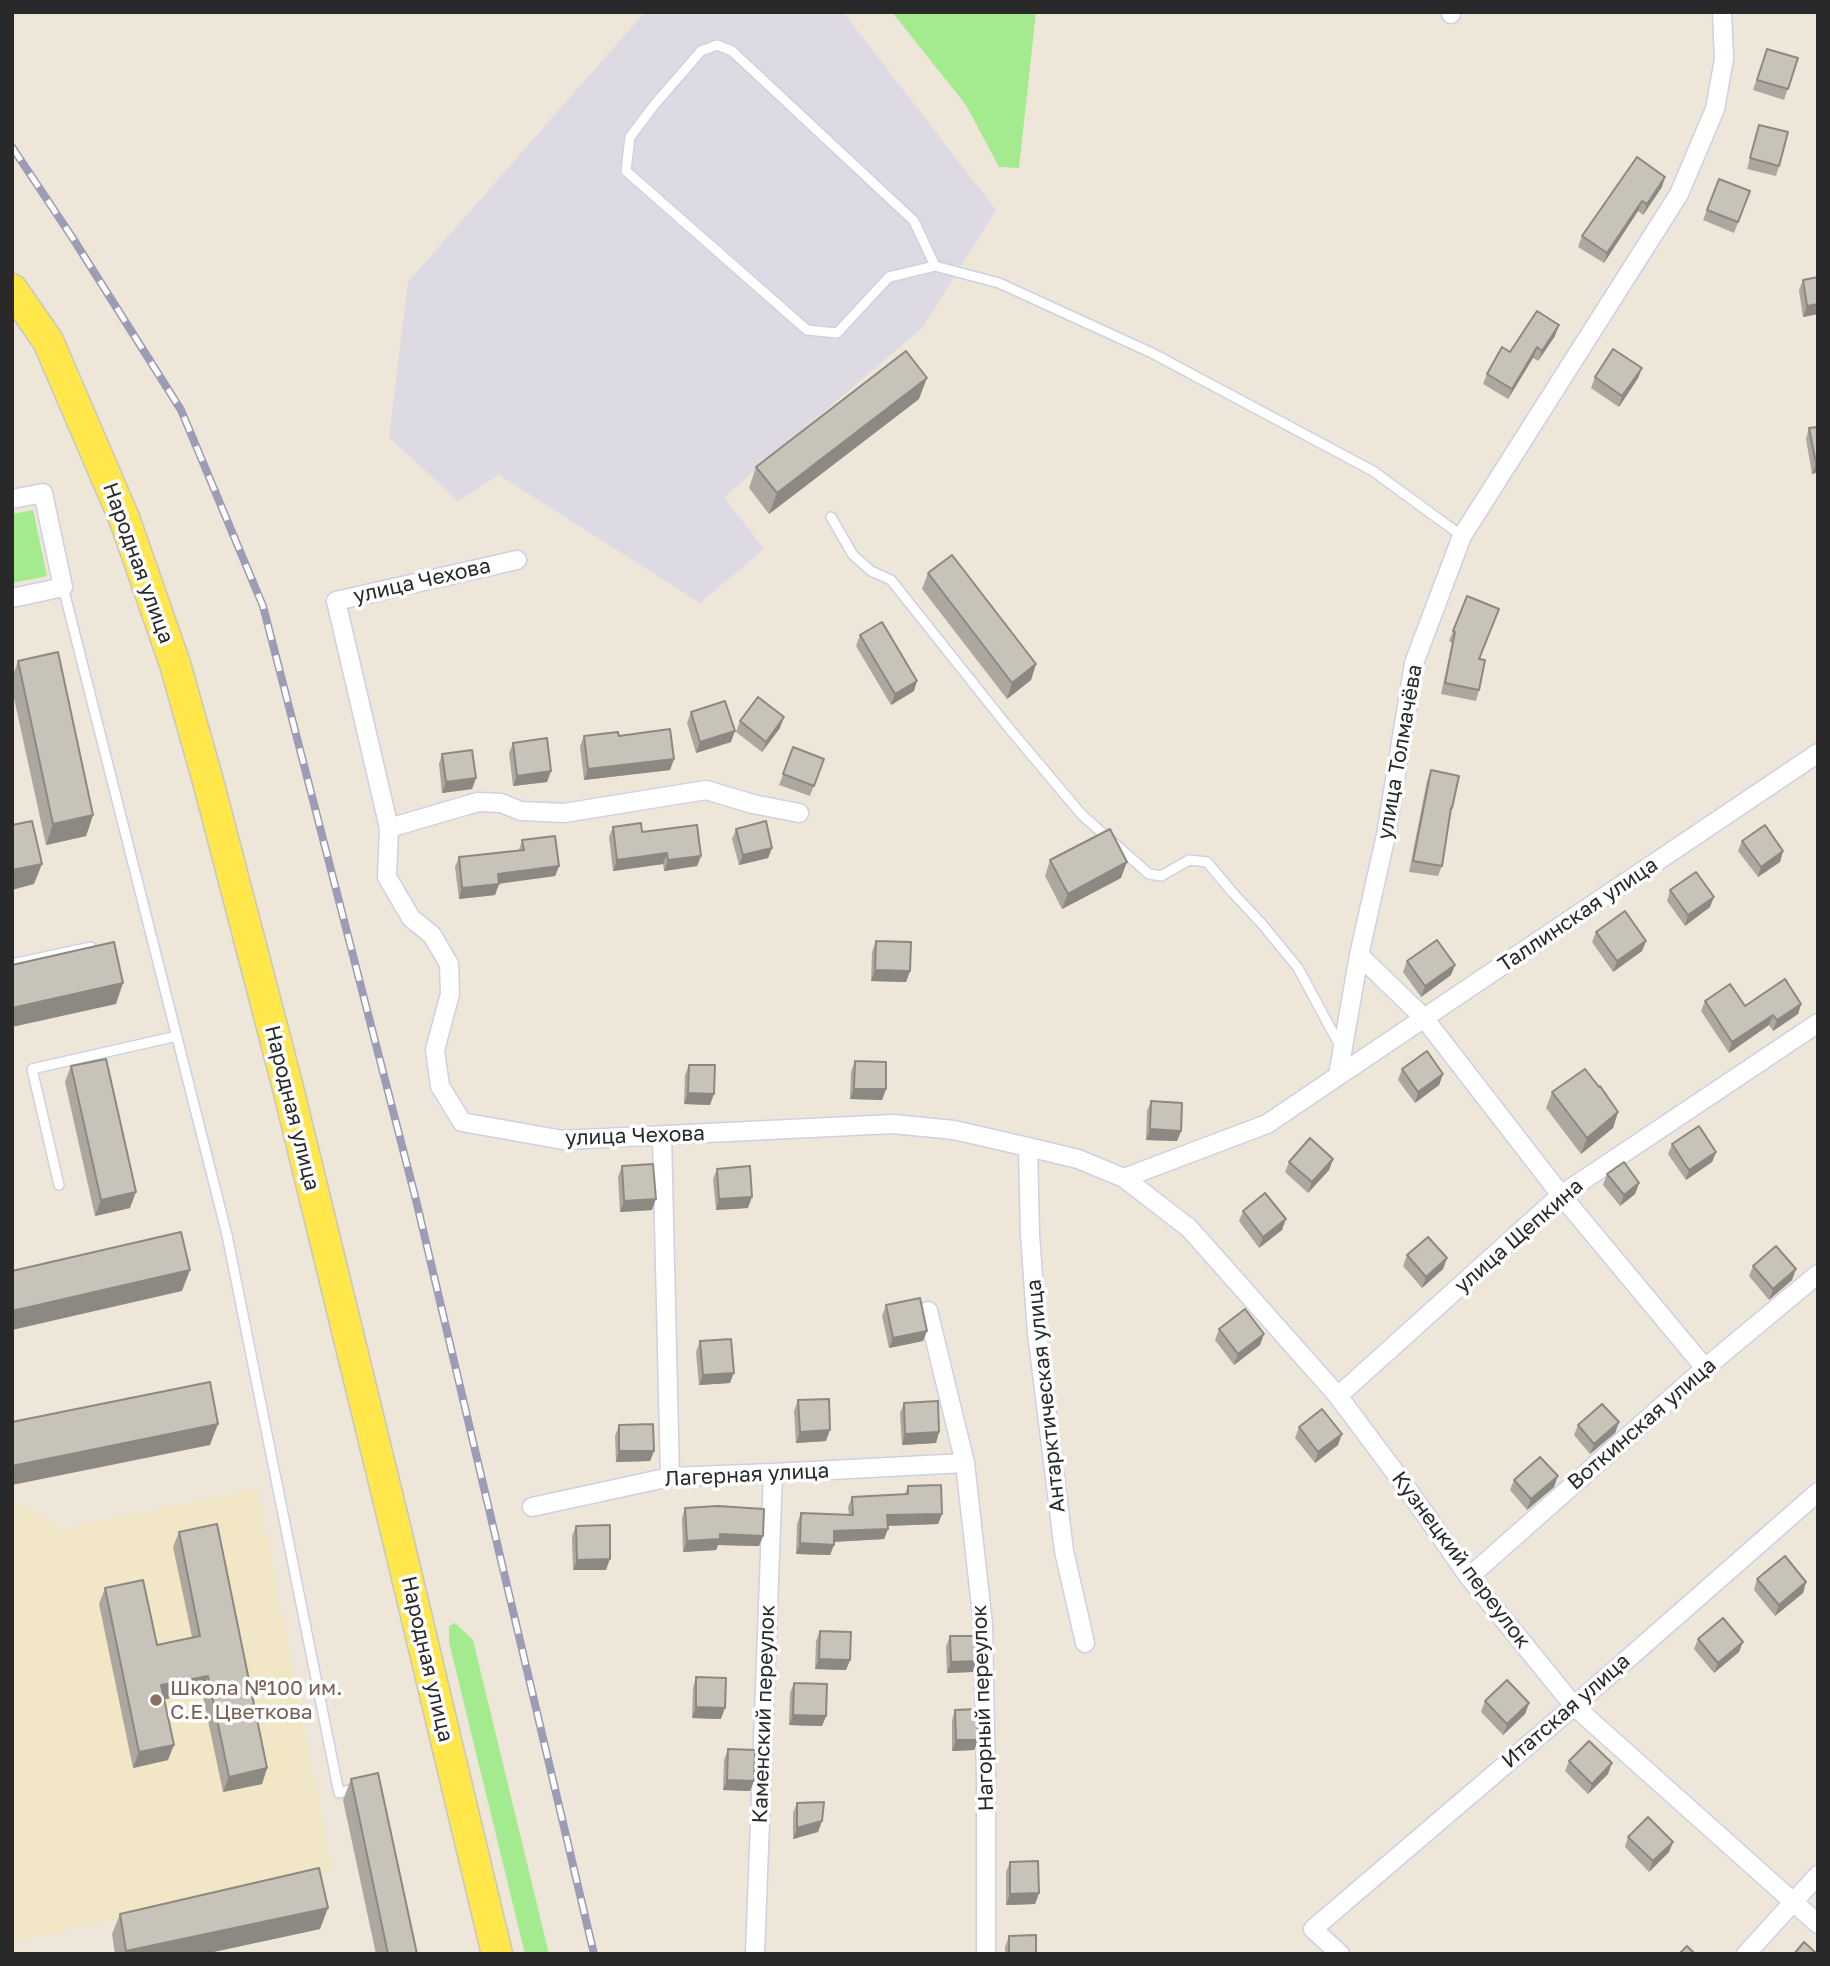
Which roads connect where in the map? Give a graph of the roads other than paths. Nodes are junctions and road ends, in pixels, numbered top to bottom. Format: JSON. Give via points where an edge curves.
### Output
{"nodes":[{"id":1,"x":1723,"y":12,"type":"edge"},
{"id":2,"x":935,"y":266,"type":"junction"},
{"id":3,"x":12,"y":289,"type":"edge"},
{"id":4,"x":12,"y":499,"type":"edge"},
{"id":5,"x":831,"y":517,"type":"dead end"},
{"id":6,"x":1462,"y":536,"type":"junction"},
{"id":7,"x":517,"y":559,"type":"dead end"},
{"id":8,"x":63,"y":587,"type":"junction"},
{"id":9,"x":12,"y":598,"type":"edge"},
{"id":10,"x":1818,"y":753,"type":"edge"},
{"id":11,"x":799,"y":813,"type":"dead end"},
{"id":12,"x":389,"y":828,"type":"junction"},
{"id":13,"x":91,"y":947,"type":"edge"},
{"id":14,"x":1359,"y":954,"type":"junction"},
{"id":15,"x":12,"y":964,"type":"edge"},
{"id":16,"x":1424,"y":1018,"type":"junction"},
{"id":17,"x":1818,"y":1023,"type":"edge"},
{"id":18,"x":177,"y":1036,"type":"junction"},
{"id":19,"x":1342,"y":1050,"type":"junction"},
{"id":20,"x":1338,"y":1076,"type":"junction"},
{"id":21,"x":662,"y":1136,"type":"junction"},
{"id":22,"x":1028,"y":1147,"type":"junction"},
{"id":23,"x":1124,"y":1178,"type":"junction"},
{"id":24,"x":59,"y":1185,"type":"dead end"},
{"id":25,"x":1561,"y":1195,"type":"junction"},
{"id":26,"x":1818,"y":1274,"type":"edge"},
{"id":27,"x":928,"y":1311,"type":"dead end"},
{"id":28,"x":1705,"y":1368,"type":"junction"},
{"id":29,"x":1338,"y":1396,"type":"junction"},
{"id":30,"x":965,"y":1463,"type":"junction"},
{"id":31,"x":773,"y":1473,"type":"junction"},
{"id":32,"x":670,"y":1476,"type":"junction"},
{"id":33,"x":1818,"y":1492,"type":"edge"},
{"id":34,"x":532,"y":1507,"type":"dead end"},
{"id":35,"x":1469,"y":1577,"type":"junction"},
{"id":36,"x":1085,"y":1643,"type":"dead end"},
{"id":37,"x":1574,"y":1706,"type":"junction"},
{"id":38,"x":364,"y":1785,"type":"edge"},
{"id":39,"x":1818,"y":1875,"type":"edge"},
{"id":40,"x":1793,"y":1902,"type":"junction"},
{"id":41,"x":1818,"y":1924,"type":"edge"},
{"id":42,"x":497,"y":1954,"type":"edge"},
{"id":43,"x":755,"y":1954,"type":"edge"},
{"id":44,"x":986,"y":1954,"type":"edge"},
{"id":45,"x":1340,"y":1954,"type":"edge"},
{"id":46,"x":1746,"y":1954,"type":"edge"}],
"edges":[{"from":1,"to":6,"type":"street","name":"улица Толмачёва","via":[[1724,59],[1715,109],[1679,194]]},
{"from":2,"to":2,"type":"lane","via":[[889,277],[837,333],[807,330],[626,171],[630,137],[701,51],[717,45],[732,51],[914,221]]},
{"from":2,"to":6,"type":"lane","via":[[999,284],[1152,353],[1373,471]]},
{"from":3,"to":42,"type":"main road","name":"Народная улица","via":[[48,341],[124,518],[176,664],[291,1102]]},
{"from":4,"to":8,"type":"street","via":[[43,493]]},
{"from":5,"to":19,"type":"lane","via":[[853,555],[891,580],[1082,815],[1149,874],[1161,876],[1189,860],[1207,862],[1298,968]]},
{"from":6,"to":14,"type":"street","name":"улица Толмачёва","via":[[1414,663],[1386,835]]},
{"from":7,"to":12,"type":"street","name":"улица Чехова","via":[[336,601]]},
{"from":8,"to":9,"type":"street"},
{"from":8,"to":18,"type":"lane"},
{"from":10,"to":16,"type":"street","name":"Таллинская улица"},
{"from":11,"to":12,"type":"street","via":[[706,790],[564,813],[478,802]]},
{"from":12,"to":21,"type":"street","name":"улица Чехова","via":[[387,877],[411,918],[432,935],[449,964],[450,994],[435,1050],[440,1086],[463,1122],[563,1140]]},
{"from":13,"to":15,"type":"lane"},
{"from":14,"to":16,"type":"street"},
{"from":14,"to":19,"type":"street","name":"улица Толмачёва"},
{"from":16,"to":20,"type":"street","name":"Таллинская улица"},
{"from":16,"to":25,"type":"street"},
{"from":17,"to":25,"type":"street","name":"улица Щепкина"},
{"from":18,"to":24,"type":"lane","via":[[33,1069]]},
{"from":18,"to":38,"type":"lane","via":[[227,1235],[339,1793]]},
{"from":19,"to":20,"type":"street","name":"улица Толмачёва"},
{"from":20,"to":23,"type":"street","via":[[1267,1124]]},
{"from":21,"to":22,"type":"street","name":"улица Чехова","via":[[893,1124],[954,1130]]},
{"from":21,"to":32,"type":"street"},
{"from":22,"to":23,"type":"street","name":"улица Чехова","via":[[1079,1159]]},
{"from":22,"to":36,"type":"street","name":"Антарктическая улица","via":[[1037,1333],[1064,1551]]},
{"from":23,"to":29,"type":"street","name":"Кузнецкий переулок","via":[[1189,1228]]},
{"from":25,"to":28,"type":"street"},
{"from":25,"to":29,"type":"street","name":"улица Щепкина"},
{"from":26,"to":28,"type":"street","name":"Воткинская улица"},
{"from":27,"to":30,"type":"street","name":"Нагорный переулок"},
{"from":28,"to":35,"type":"street","name":"Воткинская улица"},
{"from":29,"to":35,"type":"street","name":"Кузнецкий переулок"},
{"from":30,"to":31,"type":"street","name":"Лагерная улица"},
{"from":30,"to":44,"type":"street","name":"Нагорный переулок","via":[[983,1624]]},
{"from":31,"to":32,"type":"street","name":"Лагерная улица"},
{"from":31,"to":43,"type":"street","name":"Каменский переулок"},
{"from":32,"to":34,"type":"street","name":"Лагерная улица"},
{"from":33,"to":37,"type":"street","name":"Итатская улица"},
{"from":35,"to":37,"type":"street","name":"Кузнецкий переулок"},
{"from":37,"to":40,"type":"street","name":"Кузнецкий переулок"},
{"from":37,"to":45,"type":"street","name":"Итатская улица","via":[[1313,1929]]},
{"from":39,"to":40,"type":"street"},
{"from":40,"to":41,"type":"street","name":"Кузнецкий переулок"},
{"from":40,"to":46,"type":"street"}]}
